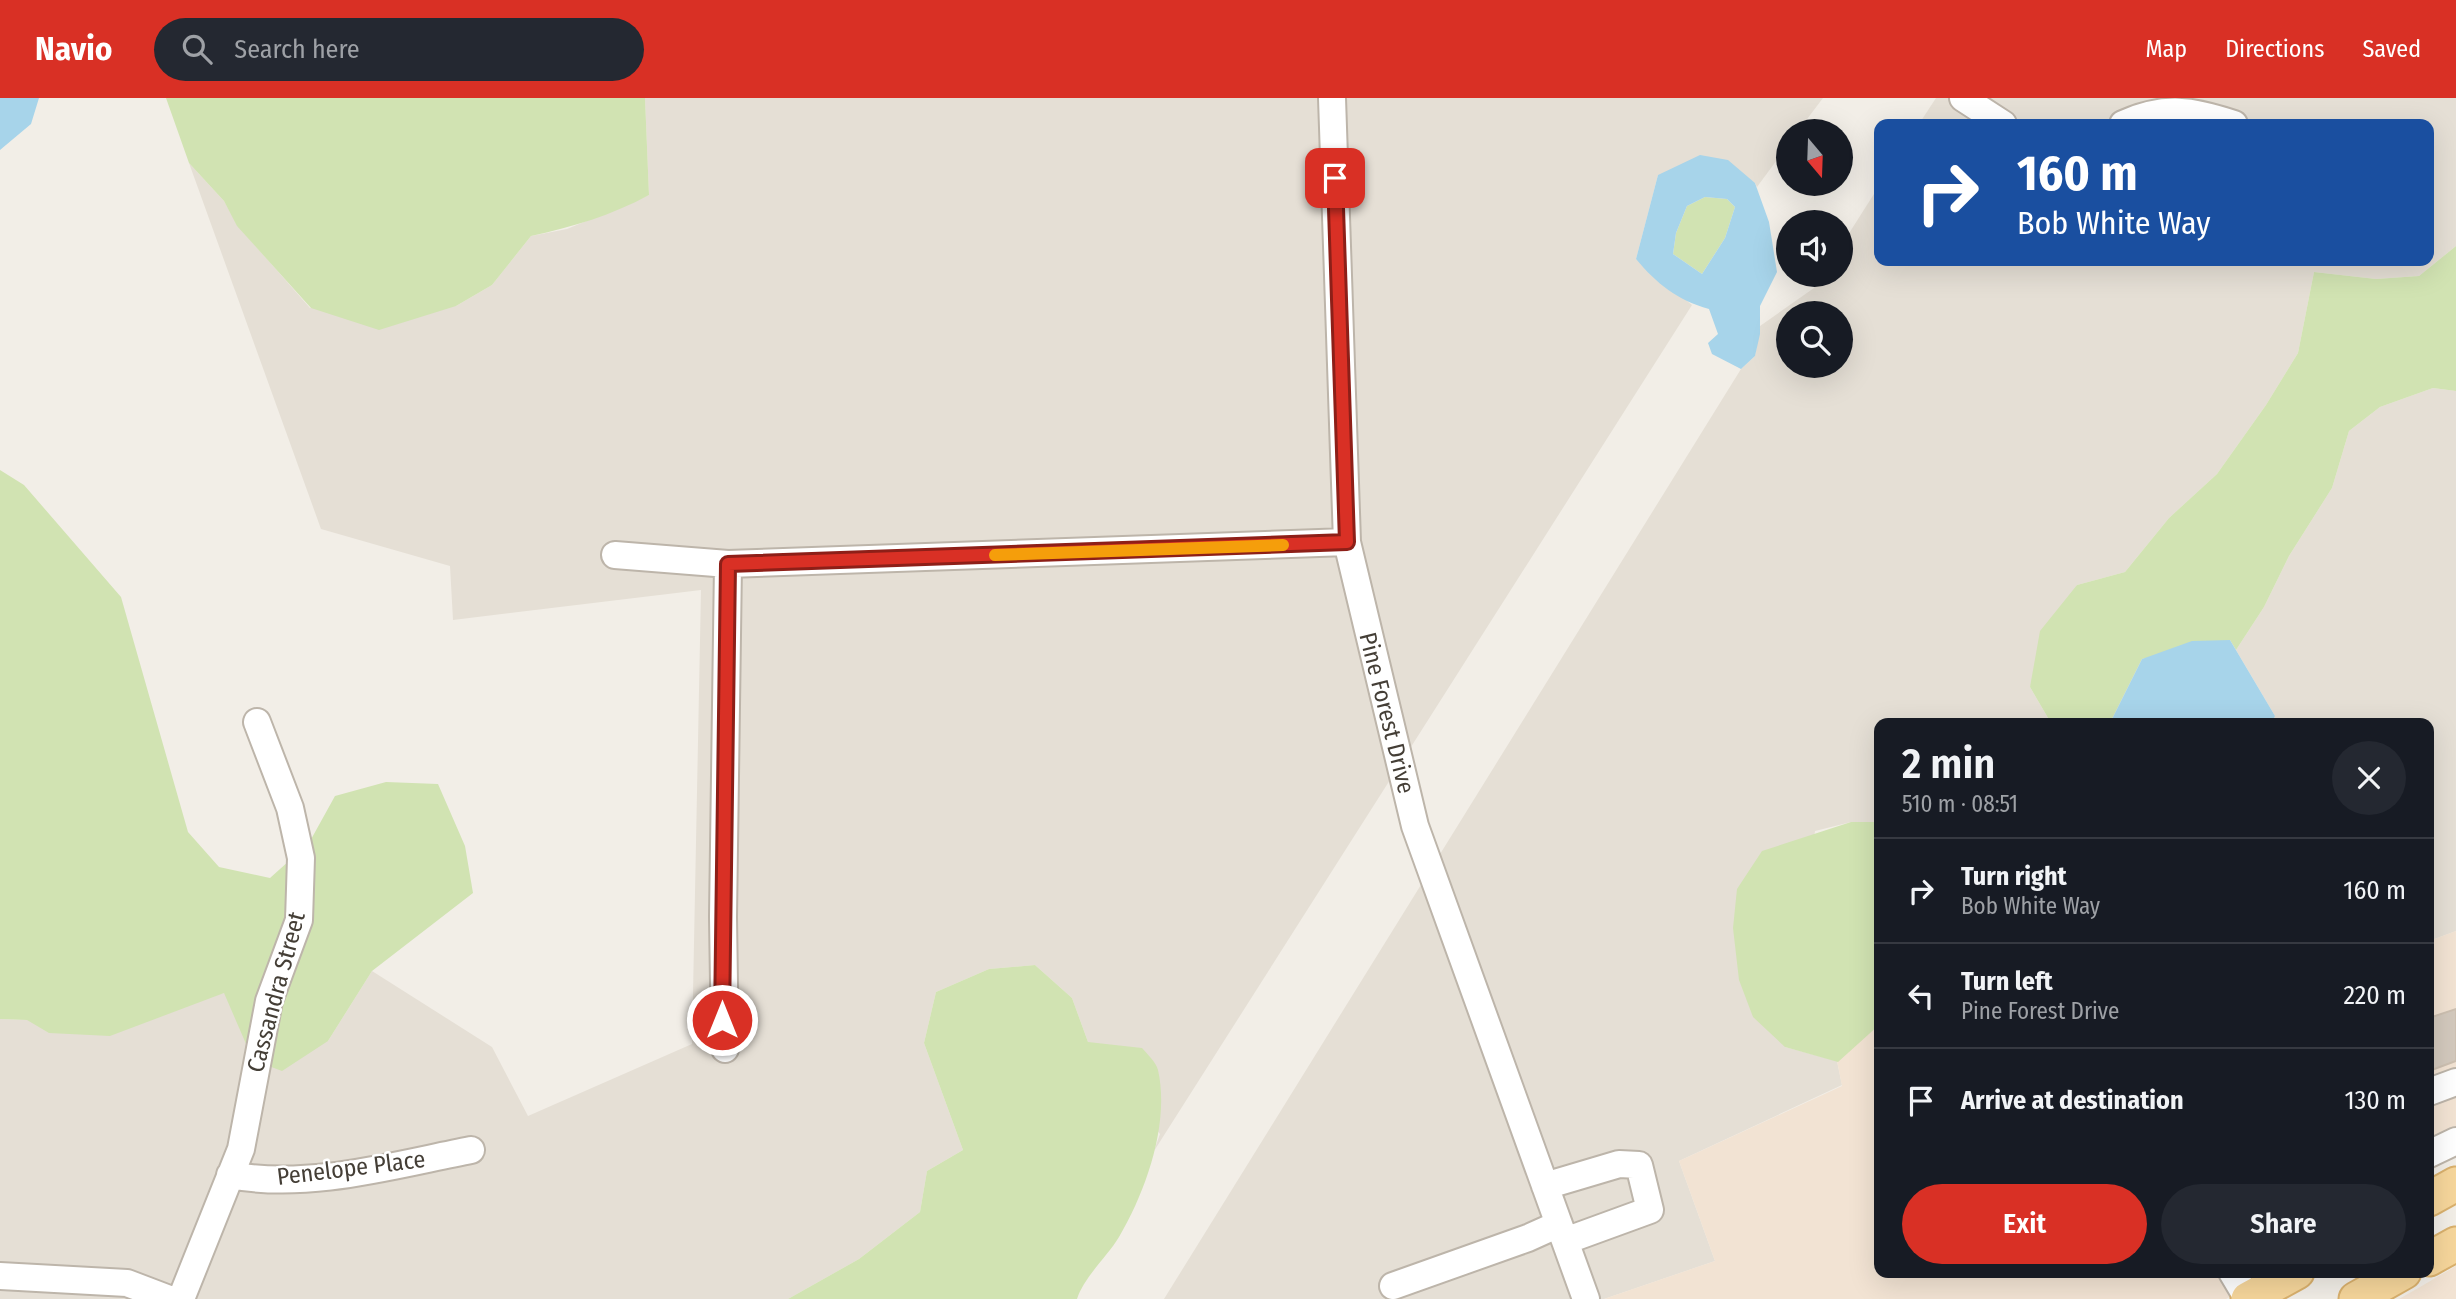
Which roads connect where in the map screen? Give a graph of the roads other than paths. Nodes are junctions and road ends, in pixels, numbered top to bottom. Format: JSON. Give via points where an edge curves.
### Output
{"nodes":[{"id":1,"x":1332,"y":98,"type":"edge"},
{"id":2,"x":1963,"y":98,"type":"edge"},
{"id":3,"x":1995,"y":119,"type":"edge"},
{"id":4,"x":2134,"y":119,"type":"edge"},
{"id":5,"x":2215,"y":119,"type":"edge"},
{"id":6,"x":1347,"y":542,"type":"junction"},
{"id":7,"x":615,"y":555,"type":"dead end"},
{"id":8,"x":728,"y":564,"type":"junction"},
{"id":9,"x":257,"y":722,"type":"dead end"},
{"id":10,"x":725,"y":1049,"type":"dead end"},
{"id":11,"x":2456,"y":1082,"type":"edge"},
{"id":12,"x":2434,"y":1090,"type":"edge"},
{"id":13,"x":2456,"y":1141,"type":"edge"},
{"id":14,"x":471,"y":1150,"type":"dead end"},
{"id":15,"x":2434,"y":1152,"type":"edge"},
{"id":16,"x":230,"y":1175,"type":"junction"},
{"id":17,"x":2456,"y":1184,"type":"edge"},
{"id":18,"x":1545,"y":1186,"type":"junction"},
{"id":19,"x":2434,"y":1196,"type":"edge"},
{"id":20,"x":1562,"y":1232,"type":"junction"},
{"id":21,"x":2456,"y":1244,"type":"edge"},
{"id":22,"x":2434,"y":1256,"type":"edge"},
{"id":23,"x":0,"y":1276,"type":"edge"},
{"id":24,"x":2236,"y":1278,"type":"edge"},
{"id":25,"x":2282,"y":1278,"type":"edge"},
{"id":26,"x":1393,"y":1286,"type":"dead end"},
{"id":27,"x":169,"y":1299,"type":"edge"},
{"id":28,"x":181,"y":1299,"type":"edge"},
{"id":29,"x":1586,"y":1299,"type":"edge"},
{"id":30,"x":2248,"y":1299,"type":"edge"}],
"edges":[{"from":1,"to":6,"type":"street","name":"Pine Forest Drive"},
{"from":2,"to":3,"type":"street"},
{"from":4,"to":5,"type":"street","via":[[2178,109]]},
{"from":6,"to":8,"type":"street"},
{"from":6,"to":18,"type":"street","name":"Pine Forest Drive","via":[[1415,826]]},
{"from":7,"to":8,"type":"street"},
{"from":8,"to":10,"type":"street"},
{"from":9,"to":16,"type":"street","name":"Cassandra Street","via":[[290,808],[300,858],[299,920],[269,1001],[241,1149]]},
{"from":11,"to":12,"type":"street"},
{"from":13,"to":15,"type":"street"},
{"from":14,"to":16,"type":"street","name":"Penelope Place","via":[[292,1180]]},
{"from":16,"to":28,"type":"street","name":"Cassandra Street"},
{"from":17,"to":19,"type":"main road"},
{"from":18,"to":20,"type":"street","name":"Pine Forest Drive"},
{"from":18,"to":20,"type":"street","via":[[1619,1164],[1639,1165],[1650,1210]]},
{"from":20,"to":26,"type":"street","via":[[1528,1238]]},
{"from":20,"to":29,"type":"street","name":"Pine Forest Drive"},
{"from":21,"to":22,"type":"main road"},
{"from":23,"to":27,"type":"street","via":[[127,1283]]},
{"from":24,"to":30,"type":"street"},
{"from":25,"to":30,"type":"main road"}]}
